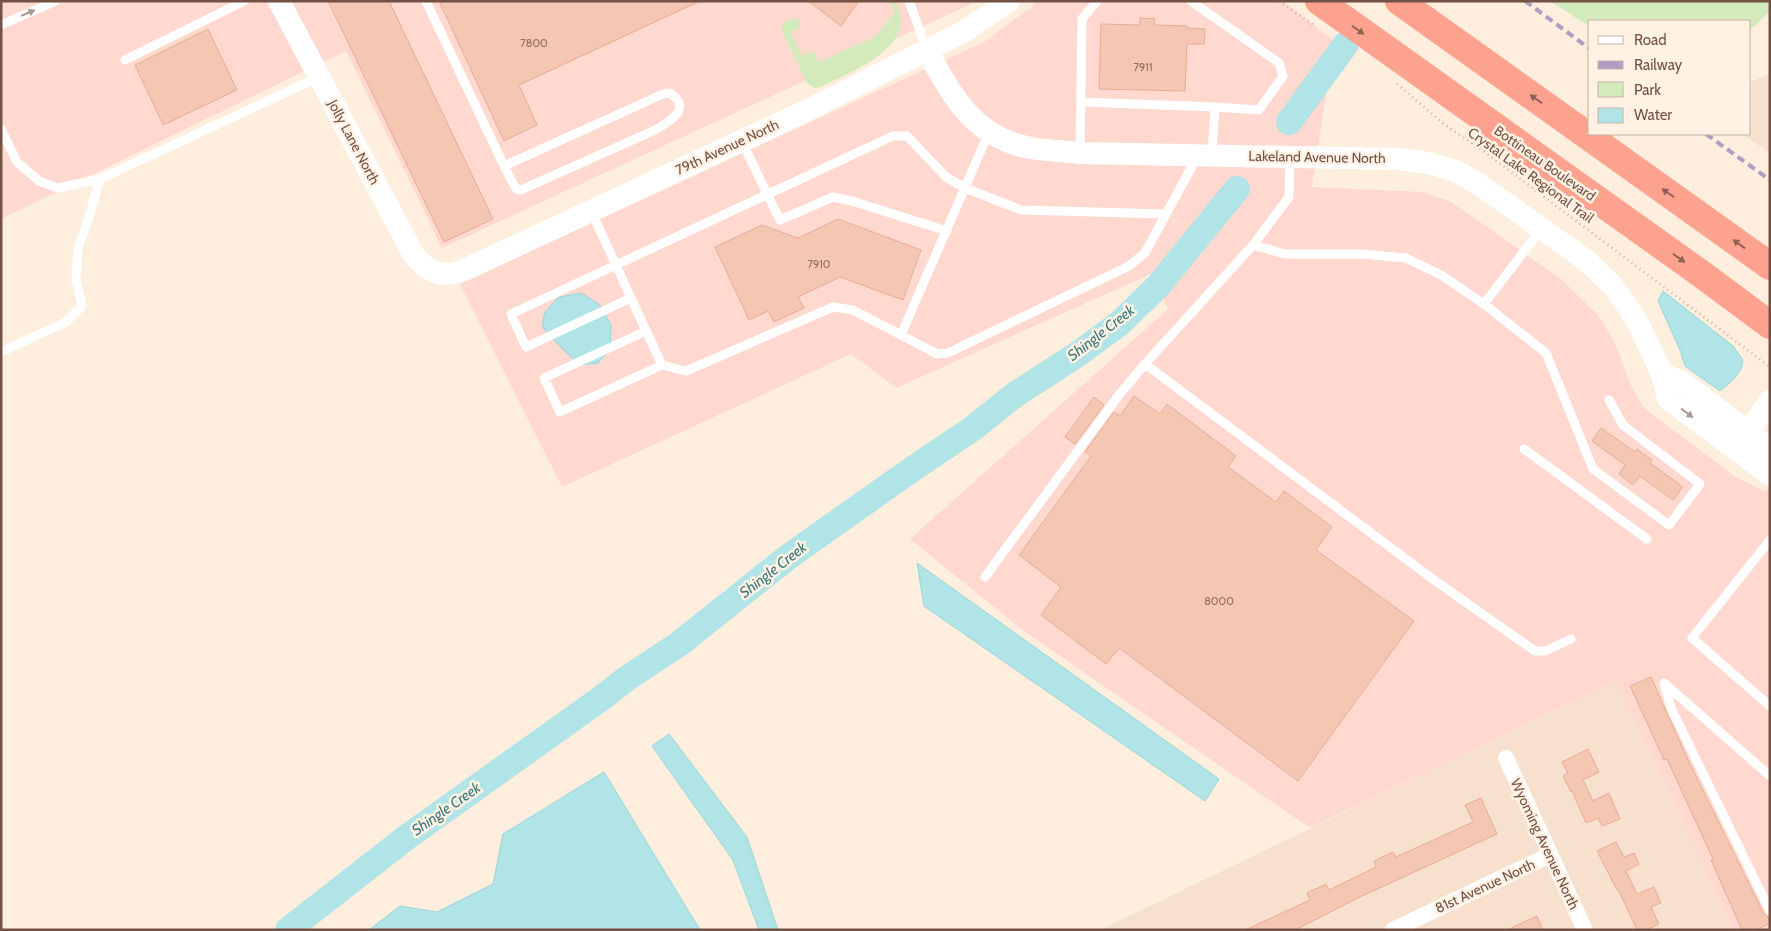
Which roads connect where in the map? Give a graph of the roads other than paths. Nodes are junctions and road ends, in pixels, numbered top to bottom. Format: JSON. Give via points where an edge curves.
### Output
{"nodes":[{"id":1,"x":56,"y":1,"type":"edge"},
{"id":2,"x":244,"y":1,"type":"edge"},
{"id":3,"x":279,"y":1,"type":"edge"},
{"id":4,"x":426,"y":1,"type":"edge"},
{"id":5,"x":909,"y":1,"type":"edge"},
{"id":6,"x":1009,"y":1,"type":"edge"},
{"id":7,"x":1097,"y":1,"type":"edge"},
{"id":8,"x":1191,"y":1,"type":"edge"},
{"id":9,"x":1319,"y":1,"type":"edge"},
{"id":10,"x":1399,"y":1,"type":"edge"},
{"id":11,"x":1,"y":25,"type":"edge"},
{"id":12,"x":927,"y":50,"type":"junction"},
{"id":13,"x":125,"y":60,"type":"dead end"},
{"id":14,"x":320,"y":77,"type":"junction"},
{"id":15,"x":1081,"y":102,"type":"junction"},
{"id":16,"x":1215,"y":107,"type":"junction"},
{"id":17,"x":990,"y":132,"type":"junction"},
{"id":18,"x":2,"y":135,"type":"edge"},
{"id":19,"x":741,"y":140,"type":"junction"},
{"id":20,"x":1080,"y":153,"type":"junction"},
{"id":21,"x":1205,"y":155,"type":"junction"},
{"id":22,"x":1290,"y":156,"type":"junction"},
{"id":23,"x":504,"y":166,"type":"junction"},
{"id":24,"x":100,"y":179,"type":"junction"},
{"id":25,"x":965,"y":188,"type":"junction"},
{"id":26,"x":767,"y":194,"type":"junction"},
{"id":27,"x":591,"y":211,"type":"junction"},
{"id":28,"x":1166,"y":214,"type":"junction"},
{"id":29,"x":1541,"y":229,"type":"junction"},
{"id":30,"x":947,"y":231,"type":"junction"},
{"id":31,"x":1253,"y":245,"type":"junction"},
{"id":32,"x":616,"y":265,"type":"junction"},
{"id":33,"x":1770,"y":266,"type":"edge"},
{"id":34,"x":437,"y":274,"type":"joint"},
{"id":35,"x":631,"y":298,"type":"junction"},
{"id":36,"x":1484,"y":304,"type":"junction"},
{"id":37,"x":1770,"y":325,"type":"edge"},
{"id":38,"x":646,"y":330,"type":"junction"},
{"id":39,"x":901,"y":335,"type":"junction"},
{"id":40,"x":1,"y":352,"type":"edge"},
{"id":41,"x":1145,"y":364,"type":"junction"},
{"id":42,"x":662,"y":365,"type":"junction"},
{"id":43,"x":1609,"y":400,"type":"dead end"},
{"id":44,"x":1770,"y":400,"type":"edge"},
{"id":45,"x":1741,"y":441,"type":"junction"},
{"id":46,"x":1524,"y":449,"type":"dead end"},
{"id":47,"x":1767,"y":460,"type":"edge"},
{"id":48,"x":1647,"y":539,"type":"dead end"},
{"id":49,"x":1770,"y":540,"type":"edge"},
{"id":50,"x":985,"y":578,"type":"dead end"},
{"id":51,"x":1572,"y":639,"type":"dead end"},
{"id":52,"x":1770,"y":706,"type":"edge"},
{"id":53,"x":1506,"y":758,"type":"dead end"},
{"id":54,"x":1770,"y":776,"type":"edge"},
{"id":55,"x":1550,"y":855,"type":"junction"},
{"id":56,"x":1770,"y":911,"type":"edge"},
{"id":57,"x":1393,"y":930,"type":"edge"},
{"id":58,"x":1585,"y":930,"type":"edge"}],
"edges":[{"from":11,"to":1,"type":"lane","one_way":true},
{"from":2,"to":13,"type":"lane"},
{"from":3,"to":14,"type":"street","name":"Jolly Lane North"},
{"from":4,"to":23,"type":"lane"},
{"from":5,"to":12,"type":"lane"},
{"from":6,"to":12,"type":"street","name":"79th Avenue North","via":[[965,31]]},
{"from":7,"to":15,"type":"lane","via":[[1082,19]]},
{"from":8,"to":16,"type":"lane","via":[[1280,63],[1283,76],[1259,110]]},
{"from":9,"to":37,"type":"highway","name":"Bottineau Boulevard","one_way":true},
{"from":33,"to":10,"type":"highway","one_way":true},
{"from":12,"to":17,"type":"street","name":"Lakeland Avenue North","via":[[961,107],[981,128]]},
{"from":12,"to":19,"type":"street","name":"79th Avenue North"},
{"from":14,"to":24,"type":"lane"},
{"from":14,"to":34,"type":"street","name":"Jolly Lane North","via":[[411,250],[426,268]]},
{"from":15,"to":16,"type":"lane"},
{"from":15,"to":20,"type":"lane"},
{"from":16,"to":21,"type":"lane"},
{"from":17,"to":20,"type":"street","name":"Lakeland Avenue North","via":[[1000,139],[1028,148]]},
{"from":17,"to":25,"type":"lane"},
{"from":18,"to":24,"type":"lane","via":[[17,162],[39,181],[58,188]]},
{"from":19,"to":26,"type":"lane"},
{"from":19,"to":27,"type":"street","name":"79th Avenue North"},
{"from":20,"to":21,"type":"street","name":"Lakeland Avenue North"},
{"from":21,"to":22,"type":"street","name":"Lakeland Avenue North"},
{"from":21,"to":28,"type":"lane"},
{"from":22,"to":29,"type":"street","name":"Lakeland Avenue North","via":[[1397,159],[1456,171]]},
{"from":22,"to":31,"type":"lane","via":[[1289,197]]},
{"from":23,"to":23,"type":"lane","via":[[664,94],[670,93],[680,106],[674,118],[664,125],[521,190],[516,189]]},
{"from":24,"to":40,"type":"lane","via":[[78,248],[76,279],[82,306],[66,322]]},
{"from":25,"to":26,"type":"lane","via":[[946,177],[907,136],[893,136]]},
{"from":25,"to":28,"type":"lane","via":[[1021,210]]},
{"from":25,"to":30,"type":"lane"},
{"from":26,"to":30,"type":"lane","via":[[780,220],[833,197],[852,200]]},
{"from":26,"to":32,"type":"lane"},
{"from":27,"to":32,"type":"lane"},
{"from":27,"to":34,"type":"street","name":"79th Avenue North","via":[[464,270]]},
{"from":28,"to":39,"type":"lane","via":[[1145,253],[1130,266],[948,353],[937,354]]},
{"from":29,"to":36,"type":"lane"},
{"from":29,"to":45,"type":"street","name":"Lakeland Avenue North","via":[[1587,261],[1611,284],[1638,323],[1662,374],[1684,383]]},
{"from":30,"to":39,"type":"lane"},
{"from":31,"to":36,"type":"lane","via":[[1285,254],[1361,254],[1406,258],[1441,275]]},
{"from":31,"to":41,"type":"lane"},
{"from":32,"to":35,"type":"lane"},
{"from":32,"to":35,"type":"lane","via":[[511,314],[526,347]]},
{"from":35,"to":38,"type":"lane"},
{"from":36,"to":43,"type":"lane","via":[[1546,353],[1593,469],[1669,525],[1700,484],[1623,425]]},
{"from":38,"to":42,"type":"lane"},
{"from":38,"to":42,"type":"lane","via":[[544,378],[560,412]]},
{"from":39,"to":42,"type":"lane","via":[[853,310],[833,307],[686,371]]},
{"from":41,"to":50,"type":"lane"},
{"from":41,"to":51,"type":"lane","via":[[1423,572],[1535,651],[1545,651]]},
{"from":44,"to":45,"type":"street"},
{"from":45,"to":47,"type":"street","name":"Lakeland Avenue North"},
{"from":46,"to":48,"type":"lane"},
{"from":49,"to":52,"type":"lane","via":[[1692,638]]},
{"from":53,"to":55,"type":"street","name":"Wyoming Avenue North"},
{"from":54,"to":56,"type":"lane","via":[[1664,683],[1671,708]]},
{"from":55,"to":57,"type":"street","name":"81st Avenue North"},
{"from":55,"to":58,"type":"street","name":"Wyoming Avenue North"}]}
